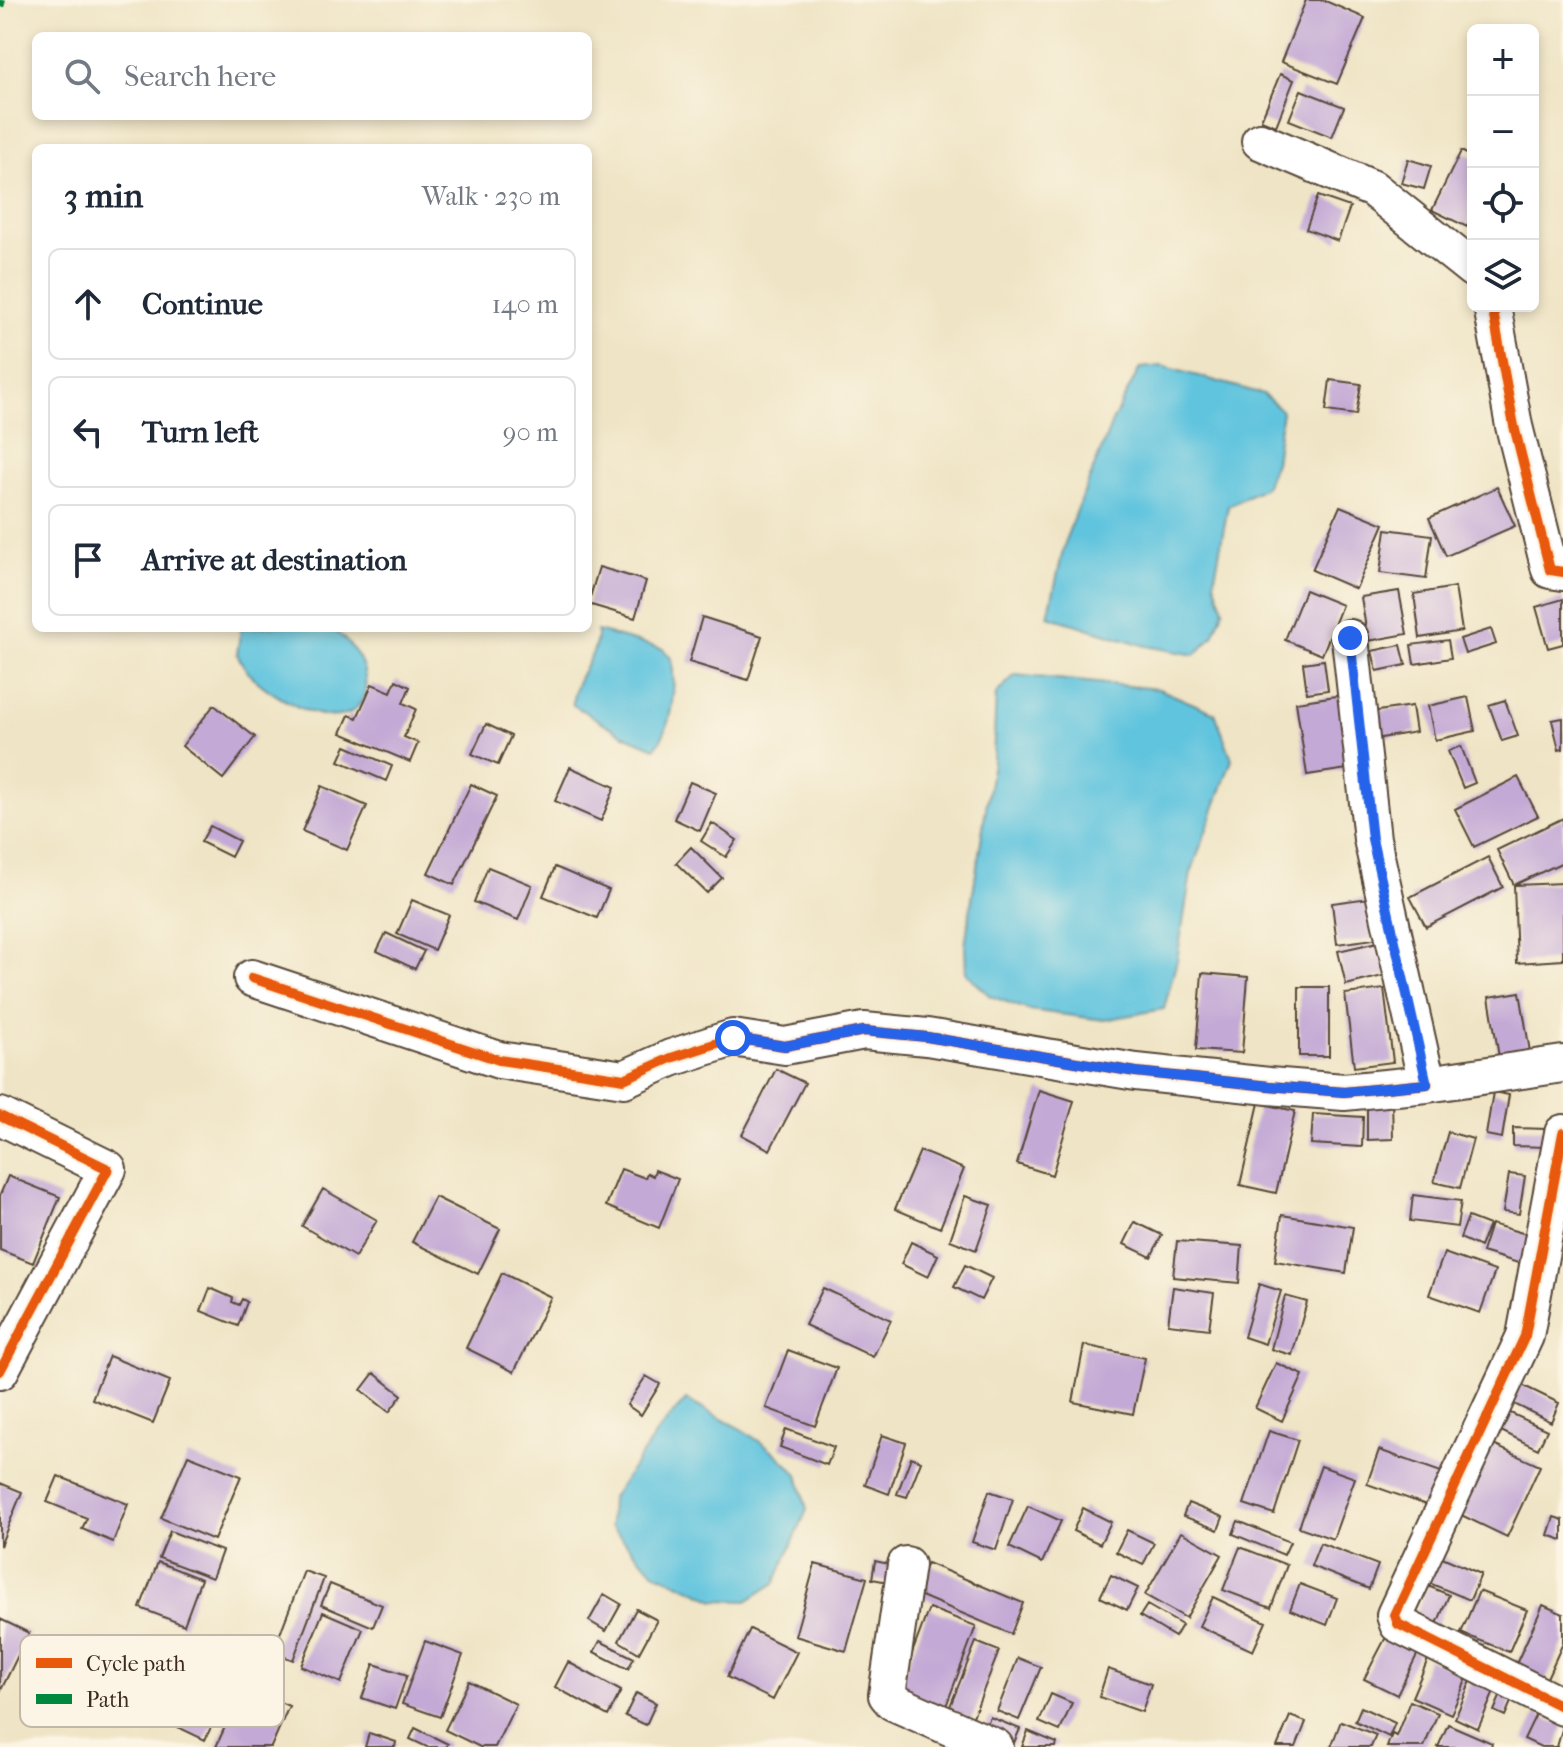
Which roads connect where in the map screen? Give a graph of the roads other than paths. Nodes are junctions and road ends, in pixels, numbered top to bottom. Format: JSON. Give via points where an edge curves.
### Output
{"nodes":[{"id":1,"x":1260,"y":141,"type":"dead end"},
{"id":2,"x":1467,"y":264,"type":"edge"},
{"id":3,"x":1493,"y":312,"type":"edge"},
{"id":4,"x":1563,"y":572,"type":"edge"},
{"id":5,"x":1350,"y":638,"type":"dead end"},
{"id":6,"x":252,"y":978,"type":"dead end"},
{"id":7,"x":1563,"y":1064,"type":"edge"},
{"id":8,"x":1427,"y":1084,"type":"junction"},
{"id":9,"x":0,"y":1116,"type":"edge"},
{"id":10,"x":1563,"y":1133,"type":"edge"},
{"id":11,"x":13,"y":1312,"type":"edge"},
{"id":12,"x":0,"y":1371,"type":"edge"},
{"id":13,"x":906,"y":1565,"type":"dead end"},
{"id":14,"x":1563,"y":1707,"type":"edge"},
{"id":15,"x":995,"y":1747,"type":"edge"}],
"edges":[{"from":1,"to":2,"type":"street","via":[[1373,189]]},
{"from":3,"to":4,"type":"street","via":[[1514,426],[1550,570]]},
{"from":5,"to":8,"type":"street","via":[[1372,839]]},
{"from":6,"to":8,"type":"street","via":[[499,1060],[624,1079],[733,1038],[785,1046],[864,1031],[1136,1072],[1269,1086],[1344,1092]]},
{"from":7,"to":8,"type":"street"},
{"from":9,"to":11,"type":"street","via":[[108,1169]]},
{"from":10,"to":14,"type":"street","via":[[1525,1336],[1395,1615],[1398,1624]]},
{"from":11,"to":12,"type":"street"},
{"from":13,"to":15,"type":"street","via":[[887,1695]]}]}
